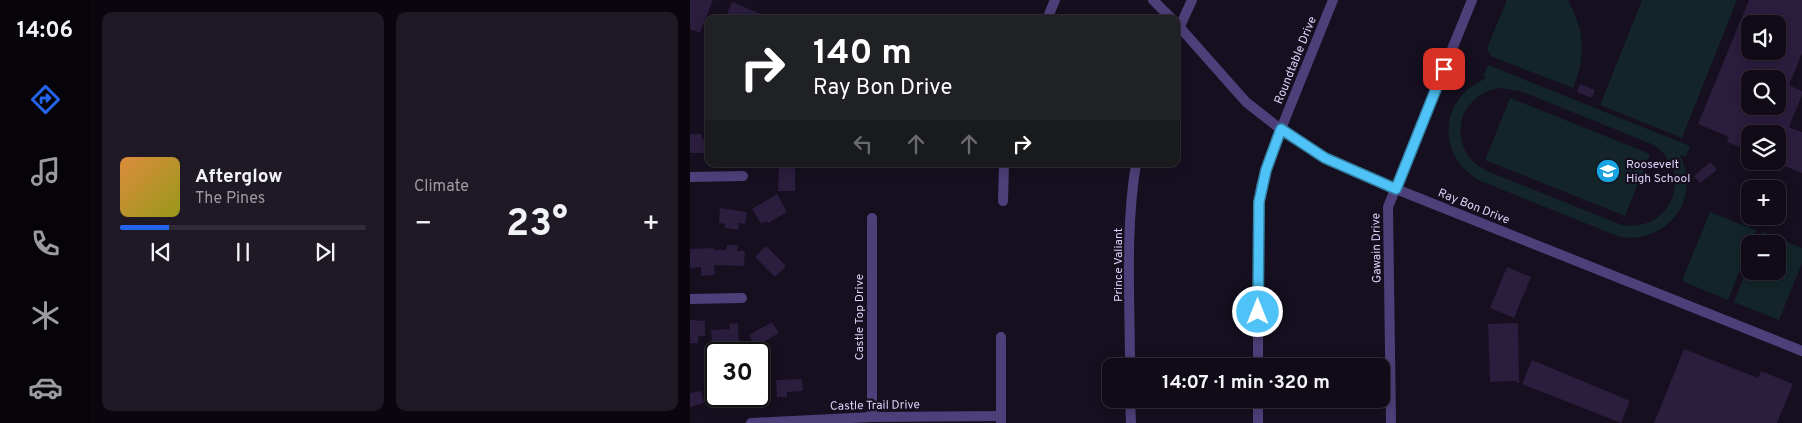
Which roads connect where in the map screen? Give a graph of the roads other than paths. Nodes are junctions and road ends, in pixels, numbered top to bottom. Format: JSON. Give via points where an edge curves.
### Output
{"nodes":[{"id":1,"x":1055,"y":0,"type":"edge"},
{"id":2,"x":1153,"y":0,"type":"edge"},
{"id":3,"x":1192,"y":0,"type":"edge"},
{"id":4,"x":1332,"y":0,"type":"edge"},
{"id":5,"x":1472,"y":0,"type":"edge"},
{"id":6,"x":1049,"y":15,"type":"edge"},
{"id":7,"x":1166,"y":15,"type":"edge"},
{"id":8,"x":1180,"y":20,"type":"edge"},
{"id":9,"x":1180,"y":30,"type":"edge"},
{"id":10,"x":1281,"y":129,"type":"junction"},
{"id":11,"x":1004,"y":167,"type":"edge"},
{"id":12,"x":1136,"y":167,"type":"edge"},
{"id":13,"x":743,"y":176,"type":"dead end"},
{"id":14,"x":690,"y":177,"type":"edge"},
{"id":15,"x":1396,"y":189,"type":"junction"},
{"id":16,"x":1003,"y":201,"type":"dead end"},
{"id":17,"x":872,"y":218,"type":"dead end"},
{"id":18,"x":742,"y":298,"type":"dead end"},
{"id":19,"x":690,"y":299,"type":"edge"},
{"id":20,"x":1001,"y":336,"type":"dead end"},
{"id":21,"x":1802,"y":351,"type":"edge"},
{"id":22,"x":1130,"y":358,"type":"edge"},
{"id":23,"x":1258,"y":358,"type":"edge"},
{"id":24,"x":1130,"y":408,"type":"edge"},
{"id":25,"x":1258,"y":408,"type":"edge"},
{"id":26,"x":872,"y":417,"type":"junction"},
{"id":27,"x":1001,"y":420,"type":"edge"},
{"id":28,"x":751,"y":423,"type":"edge"},
{"id":29,"x":1130,"y":423,"type":"edge"},
{"id":30,"x":1258,"y":423,"type":"edge"},
{"id":31,"x":1391,"y":423,"type":"edge"}],
"edges":[{"from":1,"to":6,"type":"street"},
{"from":2,"to":7,"type":"street","name":"Ray Bon Drive"},
{"from":3,"to":8,"type":"street"},
{"from":4,"to":10,"type":"street","name":"Roundtable Drive"},
{"from":5,"to":15,"type":"street","name":"Gawain Drive"},
{"from":9,"to":10,"type":"street","name":"Ray Bon Drive","via":[[1246,102]]},
{"from":10,"to":15,"type":"street","name":"Ray Bon Drive","via":[[1325,158]]},
{"from":10,"to":23,"type":"street","name":"Roundtable Drive","via":[[1266,170],[1259,202]]},
{"from":11,"to":16,"type":"street"},
{"from":12,"to":22,"type":"street","name":"Prince Valiant","via":[[1130,217]]},
{"from":13,"to":14,"type":"street"},
{"from":15,"to":21,"type":"street","name":"Ray Bon Drive"},
{"from":15,"to":31,"type":"street","name":"Gawain Drive","via":[[1388,207]]},
{"from":17,"to":26,"type":"street","name":"Castle Top Drive"},
{"from":18,"to":19,"type":"street"},
{"from":20,"to":27,"type":"street"},
{"from":24,"to":29,"type":"street"},
{"from":25,"to":30,"type":"street"},
{"from":26,"to":27,"type":"street","name":"Castle Trail Drive"},
{"from":26,"to":28,"type":"street","name":"Castle Trail Drive"}]}
